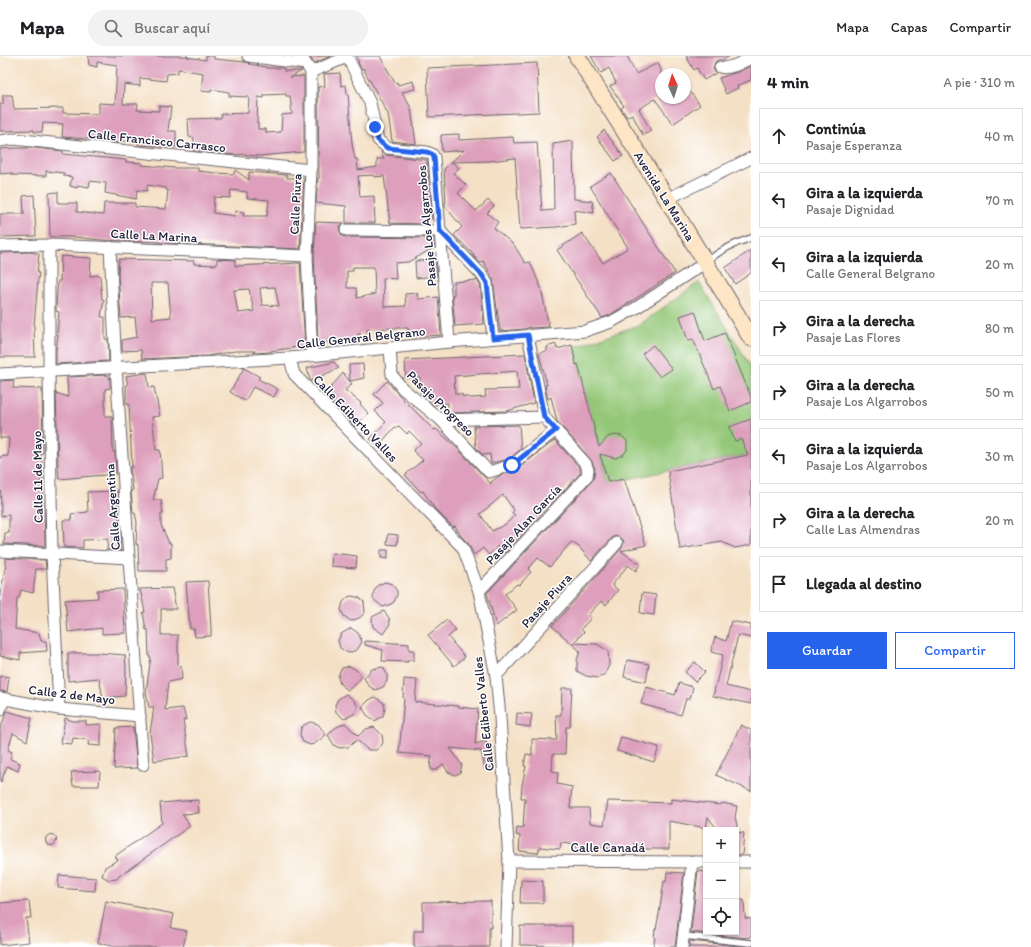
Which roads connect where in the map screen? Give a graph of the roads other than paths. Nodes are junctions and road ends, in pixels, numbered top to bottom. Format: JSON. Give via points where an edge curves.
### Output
{"nodes":[{"id":1,"x":248,"y":56,"type":"edge"},
{"id":2,"x":578,"y":56,"type":"edge"},
{"id":3,"x":347,"y":57,"type":"edge"},
{"id":4,"x":751,"y":58,"type":"edge"},
{"id":5,"x":306,"y":64,"type":"edge"},
{"id":6,"x":720,"y":67,"type":"dead end"},
{"id":7,"x":0,"y":141,"type":"edge"},
{"id":8,"x":751,"y":158,"type":"edge"},
{"id":9,"x":311,"y":170,"type":"junction"},
{"id":10,"x":667,"y":199,"type":"junction"},
{"id":11,"x":346,"y":230,"type":"dead end"},
{"id":12,"x":440,"y":231,"type":"junction"},
{"id":13,"x":751,"y":238,"type":"edge"},
{"id":14,"x":49,"y":245,"type":"junction"},
{"id":15,"x":0,"y":246,"type":"edge"},
{"id":16,"x":110,"y":247,"type":"junction"},
{"id":17,"x":307,"y":256,"type":"junction"},
{"id":18,"x":706,"y":262,"type":"junction"},
{"id":19,"x":528,"y":335,"type":"junction"},
{"id":20,"x":493,"y":338,"type":"junction"},
{"id":21,"x":751,"y":338,"type":"edge"},
{"id":22,"x":449,"y":342,"type":"junction"},
{"id":23,"x":390,"y":348,"type":"junction"},
{"id":24,"x":312,"y":355,"type":"junction"},
{"id":25,"x":290,"y":358,"type":"junction"},
{"id":26,"x":116,"y":367,"type":"junction"},
{"id":27,"x":49,"y":372,"type":"junction"},
{"id":28,"x":0,"y":374,"type":"edge"},
{"id":29,"x":544,"y":417,"type":"junction"},
{"id":30,"x":442,"y":420,"type":"junction"},
{"id":31,"x":556,"y":430,"type":"junction"},
{"id":32,"x":617,"y":543,"type":"dead end"},
{"id":33,"x":0,"y":551,"type":"edge"},
{"id":34,"x":52,"y":553,"type":"junction"},
{"id":35,"x":129,"y":558,"type":"junction"},
{"id":36,"x":479,"y":591,"type":"junction"},
{"id":37,"x":496,"y":676,"type":"junction"},
{"id":38,"x":2,"y":698,"type":"edge"},
{"id":39,"x":59,"y":709,"type":"junction"},
{"id":40,"x":0,"y":710,"type":"edge"},
{"id":41,"x":140,"y":716,"type":"junction"},
{"id":42,"x":143,"y":765,"type":"dead end"},
{"id":43,"x":509,"y":861,"type":"junction"},
{"id":44,"x":692,"y":862,"type":"junction"},
{"id":45,"x":703,"y":862,"type":"edge"},
{"id":46,"x":739,"y":862,"type":"edge"},
{"id":47,"x":751,"y":862,"type":"edge"},
{"id":48,"x":683,"y":942,"type":"edge"},
{"id":49,"x":751,"y":943,"type":"edge"},
{"id":50,"x":506,"y":947,"type":"edge"}],
"edges":[{"from":1,"to":5,"type":"street"},
{"from":2,"to":10,"type":"main road","name":"Avenida La Marina"},
{"from":3,"to":5,"type":"street"},
{"from":3,"to":12,"type":"street","name":"Pasaje Los Algarrobos","via":[[370,103],[378,140],[387,148],[427,152],[434,157]]},
{"from":4,"to":6,"type":"street","via":[[725,69]]},
{"from":5,"to":9,"type":"street","name":"Calle Piura"},
{"from":7,"to":9,"type":"street","name":"Calle Francisco Carrasco","via":[[13,139]]},
{"from":8,"to":10,"type":"street"},
{"from":9,"to":17,"type":"street","name":"Calle Piura"},
{"from":10,"to":18,"type":"main road","name":"Avenida La Marina"},
{"from":11,"to":12,"type":"street"},
{"from":12,"to":20,"type":"street","via":[[487,283]]},
{"from":12,"to":22,"type":"street","name":"Pasaje Los Algarrobos"},
{"from":13,"to":18,"type":"lane"},
{"from":14,"to":15,"type":"street","name":"Calle La Marina"},
{"from":14,"to":16,"type":"street","name":"Calle La Marina"},
{"from":14,"to":27,"type":"street","name":"Calle 11 de Mayo"},
{"from":16,"to":17,"type":"street","name":"Calle La Marina"},
{"from":16,"to":26,"type":"street","name":"Calle Argentina"},
{"from":17,"to":24,"type":"street","name":"Calle Piura"},
{"from":18,"to":19,"type":"street","name":"Calle General Belgrano","via":[[611,322],[585,331]]},
{"from":18,"to":21,"type":"main road","name":"Avenida La Marina"},
{"from":19,"to":20,"type":"street","name":"Calle General Belgrano"},
{"from":19,"to":29,"type":"street"},
{"from":20,"to":22,"type":"street","name":"Calle General Belgrano"},
{"from":22,"to":23,"type":"street","name":"Calle General Belgrano"},
{"from":23,"to":24,"type":"street","name":"Calle General Belgrano"},
{"from":23,"to":30,"type":"street","name":"Pasaje Progreso","via":[[392,375],[402,388]]},
{"from":24,"to":25,"type":"street","name":"Calle General Belgrano"},
{"from":25,"to":26,"type":"street","name":"Calle General Belgrano"},
{"from":25,"to":36,"type":"street","name":"Calle Ediberto Valles","via":[[294,374],[462,548]]},
{"from":26,"to":27,"type":"street","name":"Calle General Belgrano"},
{"from":26,"to":35,"type":"street","name":"Calle Argentina"},
{"from":27,"to":28,"type":"street","name":"Calle General Belgrano"},
{"from":27,"to":34,"type":"street","name":"Calle 11 de Mayo"},
{"from":29,"to":30,"type":"street"},
{"from":29,"to":31,"type":"street"},
{"from":30,"to":31,"type":"street","name":"Pasaje Progreso","via":[[488,472],[512,465]]},
{"from":31,"to":36,"type":"street","name":"Pasaje Alan García","via":[[586,464],[587,476]]},
{"from":32,"to":37,"type":"street","name":"Pasaje Piura"},
{"from":33,"to":34,"type":"street"},
{"from":34,"to":35,"type":"street"},
{"from":34,"to":39,"type":"street","name":"Calle 11 de Mayo"},
{"from":35,"to":41,"type":"street","name":"Calle Argentina"},
{"from":36,"to":37,"type":"street","name":"Calle Ediberto Valles"},
{"from":37,"to":43,"type":"street","name":"Calle Ediberto Valles"},
{"from":38,"to":39,"type":"street","name":"Calle 2 de Mayo"},
{"from":38,"to":40,"type":"street"},
{"from":39,"to":41,"type":"street","name":"Calle 2 de Mayo"},
{"from":41,"to":42,"type":"street","name":"Calle Argentina"},
{"from":43,"to":44,"type":"street","name":"Calle Canadá"},
{"from":43,"to":50,"type":"street","name":"Calle Ediberto Valles"},
{"from":44,"to":45,"type":"street","name":"Calle Canadá"},
{"from":44,"to":48,"type":"street"},
{"from":46,"to":47,"type":"street"},
{"from":48,"to":49,"type":"lane"}]}
